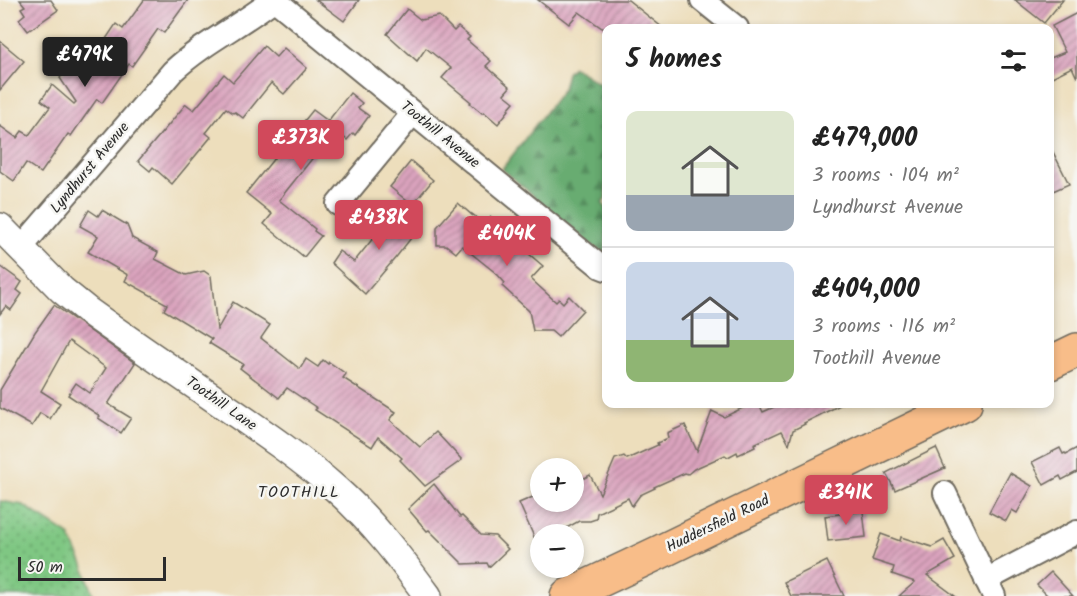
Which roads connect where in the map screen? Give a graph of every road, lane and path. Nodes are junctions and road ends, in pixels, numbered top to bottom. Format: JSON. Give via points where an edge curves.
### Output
{"nodes":[{"id":1,"x":274,"y":0,"type":"edge"},
{"id":2,"x":702,"y":0,"type":"edge"},
{"id":3,"x":732,"y":24,"type":"edge"},
{"id":4,"x":412,"y":113,"type":"junction"},
{"id":5,"x":338,"y":204,"type":"dead end"},
{"id":6,"x":0,"y":227,"type":"edge"},
{"id":7,"x":20,"y":249,"type":"junction"},
{"id":8,"x":602,"y":267,"type":"edge"},
{"id":9,"x":1077,"y":350,"type":"edge"},
{"id":10,"x":1054,"y":361,"type":"edge"},
{"id":11,"x":957,"y":408,"type":"edge"},
{"id":12,"x":945,"y":493,"type":"dead end"},
{"id":13,"x":1077,"y":532,"type":"edge"},
{"id":14,"x":990,"y":588,"type":"edge"},
{"id":15,"x":428,"y":596,"type":"edge"},
{"id":16,"x":567,"y":596,"type":"edge"}],
"edges":[{"from":1,"to":4,"type":"street","name":"Toothill Avenue"},
{"from":1,"to":7,"type":"street","name":"Lyndhurst Avenue","via":[[173,71]]},
{"from":2,"to":3,"type":"street"},
{"from":4,"to":5,"type":"street"},
{"from":4,"to":8,"type":"street","name":"Toothill Avenue"},
{"from":6,"to":7,"type":"street","name":"Toothill Lane"},
{"from":7,"to":15,"type":"street","name":"Toothill Lane","via":[[88,311],[258,429],[336,489],[392,547]]},
{"from":9,"to":10,"type":"main road"},
{"from":11,"to":16,"type":"main road","name":"Huddersfield Road"},
{"from":12,"to":14,"type":"street"},
{"from":13,"to":14,"type":"street"}]}
